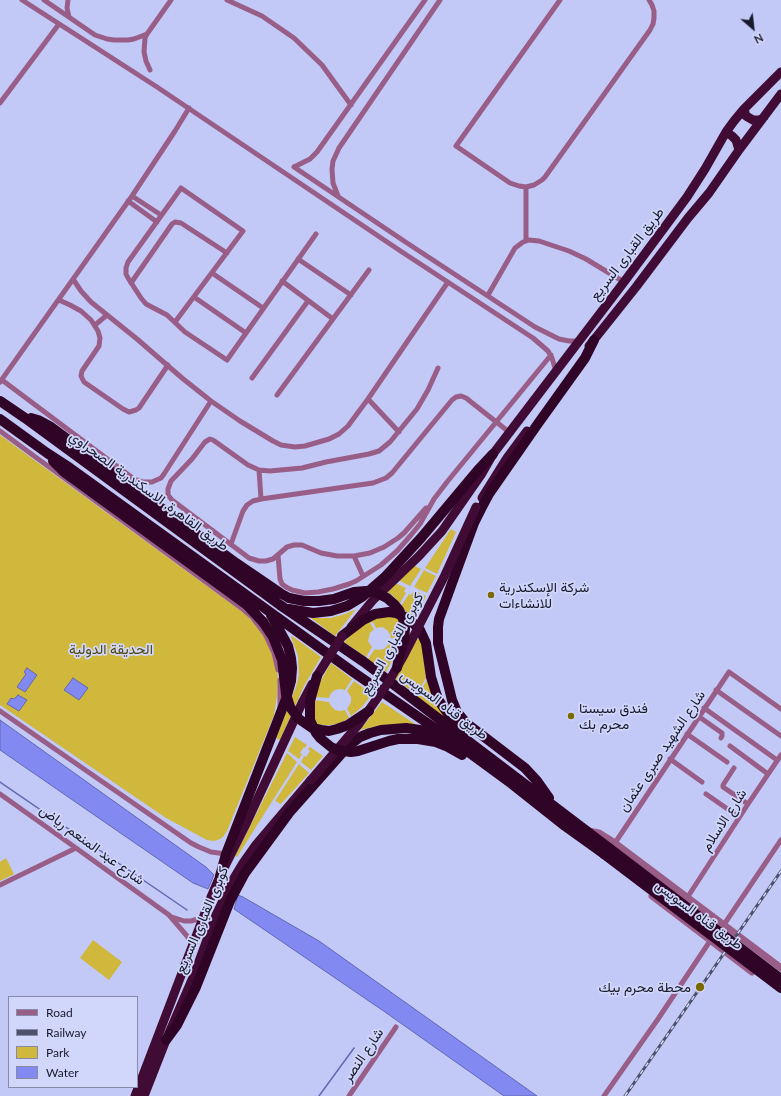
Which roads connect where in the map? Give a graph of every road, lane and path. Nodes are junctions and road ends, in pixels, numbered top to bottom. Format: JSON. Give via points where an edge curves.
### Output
{"nodes":[{"id":1,"x":22,"y":0,"type":"edge"},
{"id":2,"x":44,"y":0,"type":"edge"},
{"id":3,"x":68,"y":0,"type":"edge"},
{"id":4,"x":171,"y":0,"type":"edge"},
{"id":5,"x":227,"y":0,"type":"edge"},
{"id":6,"x":424,"y":0,"type":"edge"},
{"id":7,"x":440,"y":0,"type":"edge"},
{"id":8,"x":560,"y":0,"type":"edge"},
{"id":9,"x":650,"y":0,"type":"edge"},
{"id":10,"x":69,"y":17,"type":"junction"},
{"id":11,"x":59,"y":24,"type":"junction"},
{"id":12,"x":147,"y":34,"type":"junction"},
{"id":13,"x":94,"y":35,"type":"junction"},
{"id":14,"x":89,"y":43,"type":"junction"},
{"id":15,"x":150,"y":70,"type":"dead end"},
{"id":16,"x":781,"y":72,"type":"edge"},
{"id":17,"x":781,"y":94,"type":"edge"},
{"id":18,"x":0,"y":103,"type":"edge"},
{"id":19,"x":351,"y":104,"type":"junction"},
{"id":20,"x":189,"y":108,"type":"junction"},
{"id":21,"x":744,"y":108,"type":"junction"},
{"id":22,"x":764,"y":117,"type":"junction"},
{"id":23,"x":726,"y":132,"type":"junction"},
{"id":24,"x":739,"y":150,"type":"junction"},
{"id":25,"x":526,"y":187,"type":"junction"},
{"id":26,"x":132,"y":196,"type":"junction"},
{"id":27,"x":338,"y":196,"type":"junction"},
{"id":28,"x":128,"y":201,"type":"junction"},
{"id":29,"x":162,"y":216,"type":"junction"},
{"id":30,"x":157,"y":222,"type":"junction"},
{"id":31,"x":316,"y":234,"type":"dead end"},
{"id":32,"x":526,"y":240,"type":"junction"},
{"id":33,"x":227,"y":253,"type":"junction"},
{"id":34,"x":298,"y":259,"type":"junction"},
{"id":35,"x":369,"y":270,"type":"dead end"},
{"id":36,"x":212,"y":272,"type":"junction"},
{"id":37,"x":73,"y":278,"type":"junction"},
{"id":38,"x":282,"y":282,"type":"junction"},
{"id":39,"x":448,"y":282,"type":"junction"},
{"id":40,"x":624,"y":282,"type":"junction"},
{"id":41,"x":131,"y":283,"type":"junction"},
{"id":42,"x":351,"y":295,"type":"junction"},
{"id":43,"x":488,"y":295,"type":"junction"},
{"id":44,"x":194,"y":297,"type":"junction"},
{"id":45,"x":59,"y":300,"type":"junction"},
{"id":46,"x":308,"y":301,"type":"junction"},
{"id":47,"x":263,"y":308,"type":"junction"},
{"id":48,"x":107,"y":315,"type":"junction"},
{"id":49,"x":333,"y":319,"type":"junction"},
{"id":50,"x":175,"y":322,"type":"junction"},
{"id":51,"x":95,"y":325,"type":"junction"},
{"id":52,"x":246,"y":333,"type":"junction"},
{"id":53,"x":594,"y":340,"type":"junction"},
{"id":54,"x":578,"y":341,"type":"junction"},
{"id":55,"x":551,"y":355,"type":"junction"},
{"id":56,"x":168,"y":365,"type":"junction"},
{"id":57,"x":438,"y":368,"type":"dead end"},
{"id":58,"x":556,"y":370,"type":"junction"},
{"id":59,"x":252,"y":378,"type":"dead end"},
{"id":60,"x":1,"y":381,"type":"edge"},
{"id":61,"x":277,"y":395,"type":"dead end"},
{"id":62,"x":368,"y":399,"type":"junction"},
{"id":63,"x":0,"y":401,"type":"edge"},
{"id":64,"x":212,"y":401,"type":"junction"},
{"id":65,"x":25,"y":418,"type":"junction"},
{"id":66,"x":0,"y":419,"type":"edge"},
{"id":67,"x":497,"y":422,"type":"junction"},
{"id":68,"x":0,"y":431,"type":"edge"},
{"id":69,"x":399,"y":432,"type":"junction"},
{"id":70,"x":509,"y":432,"type":"junction"},
{"id":71,"x":46,"y":453,"type":"junction"},
{"id":72,"x":493,"y":454,"type":"junction"},
{"id":73,"x":259,"y":470,"type":"junction"},
{"id":74,"x":261,"y":499,"type":"junction"},
{"id":75,"x":429,"y":508,"type":"junction"},
{"id":76,"x":231,"y":544,"type":"junction"},
{"id":77,"x":278,"y":555,"type":"junction"},
{"id":78,"x":354,"y":556,"type":"junction"},
{"id":79,"x":363,"y":576,"type":"junction"},
{"id":80,"x":280,"y":605,"type":"junction"},
{"id":81,"x":270,"y":611,"type":"junction"},
{"id":82,"x":342,"y":636,"type":"junction"},
{"id":83,"x":397,"y":668,"type":"junction"},
{"id":84,"x":317,"y":676,"type":"junction"},
{"id":85,"x":716,"y":690,"type":"junction"},
{"id":86,"x":704,"y":708,"type":"junction"},
{"id":87,"x":781,"y":709,"type":"edge"},
{"id":88,"x":0,"y":711,"type":"edge"},
{"id":89,"x":369,"y":712,"type":"junction"},
{"id":90,"x":698,"y":716,"type":"junction"},
{"id":91,"x":279,"y":717,"type":"junction"},
{"id":92,"x":687,"y":734,"type":"junction"},
{"id":93,"x":781,"y":736,"type":"edge"},
{"id":94,"x":720,"y":738,"type":"dead end"},
{"id":95,"x":452,"y":740,"type":"junction"},
{"id":96,"x":730,"y":746,"type":"dead end"},
{"id":97,"x":781,"y":755,"type":"edge"},
{"id":98,"x":670,"y":760,"type":"junction"},
{"id":99,"x":777,"y":760,"type":"junction"},
{"id":100,"x":727,"y":762,"type":"dead end"},
{"id":101,"x":734,"y":768,"type":"dead end"},
{"id":102,"x":768,"y":774,"type":"junction"},
{"id":103,"x":702,"y":782,"type":"dead end"},
{"id":104,"x":543,"y":789,"type":"junction"},
{"id":105,"x":0,"y":794,"type":"edge"},
{"id":106,"x":706,"y":794,"type":"dead end"},
{"id":107,"x":534,"y":801,"type":"junction"},
{"id":108,"x":552,"y":804,"type":"junction"},
{"id":109,"x":748,"y":804,"type":"junction"},
{"id":110,"x":739,"y":817,"type":"junction"},
{"id":111,"x":565,"y":826,"type":"junction"},
{"id":112,"x":781,"y":840,"type":"edge"},
{"id":113,"x":76,"y":848,"type":"junction"},
{"id":114,"x":609,"y":848,"type":"junction"},
{"id":115,"x":226,"y":854,"type":"junction"},
{"id":116,"x":220,"y":876,"type":"junction"},
{"id":117,"x":0,"y":885,"type":"edge"},
{"id":118,"x":687,"y":898,"type":"junction"},
{"id":119,"x":169,"y":915,"type":"junction"},
{"id":120,"x":202,"y":918,"type":"junction"},
{"id":121,"x":724,"y":926,"type":"junction"},
{"id":122,"x":710,"y":941,"type":"junction"},
{"id":123,"x":192,"y":945,"type":"junction"},
{"id":124,"x":781,"y":968,"type":"edge"},
{"id":125,"x":781,"y":979,"type":"edge"},
{"id":126,"x":781,"y":988,"type":"edge"},
{"id":127,"x":781,"y":993,"type":"edge"},
{"id":128,"x":396,"y":1027,"type":"dead end"},
{"id":129,"x":166,"y":1040,"type":"junction"},
{"id":130,"x":136,"y":1096,"type":"edge"},
{"id":131,"x":144,"y":1096,"type":"edge"},
{"id":132,"x":349,"y":1096,"type":"edge"},
{"id":133,"x":604,"y":1096,"type":"edge"}],
"edges":[{"from":1,"to":11,"type":"street"},
{"from":2,"to":10,"type":"street"},
{"from":3,"to":10,"type":"street"},
{"from":4,"to":12,"type":"street"},
{"from":5,"to":19,"type":"street","via":[[262,16],[294,38],[322,65]]},
{"from":6,"to":19,"type":"street"},
{"from":7,"to":27,"type":"street","via":[[335,154],[333,183]]},
{"from":8,"to":25,"type":"street","via":[[456,146],[510,183]]},
{"from":9,"to":25,"type":"street","via":[[654,18],[650,30],[545,177],[538,183]]},
{"from":10,"to":13,"type":"street"},
{"from":11,"to":14,"type":"street"},
{"from":11,"to":18,"type":"street"},
{"from":12,"to":13,"type":"street","via":[[121,41]]},
{"from":12,"to":15,"type":"street","via":[[144,52]]},
{"from":13,"to":14,"type":"street"},
{"from":14,"to":20,"type":"street"},
{"from":16,"to":21,"type":"highway","name":"طريق القبارى السريع"},
{"from":17,"to":22,"type":"highway","name":"طريق القبارى السريع"},
{"from":19,"to":27,"type":"street","via":[[314,156],[294,167]]},
{"from":20,"to":26,"type":"street"},
{"from":20,"to":39,"type":"street"},
{"from":21,"to":22,"type":"highway","via":[[749,119],[756,121]]},
{"from":21,"to":23,"type":"highway","name":"طريق القبارى السريع"},
{"from":22,"to":24,"type":"highway","name":"طريق القبارى السريع"},
{"from":23,"to":24,"type":"highway","via":[[736,140]]},
{"from":23,"to":40,"type":"highway","name":"طريق القبارى السريع","via":[[698,182]]},
{"from":24,"to":53,"type":"highway","name":"طريق القبارى السريع","via":[[709,193]]},
{"from":25,"to":32,"type":"street"},
{"from":26,"to":28,"type":"street"},
{"from":26,"to":29,"type":"street"},
{"from":27,"to":43,"type":"street"},
{"from":28,"to":30,"type":"street"},
{"from":28,"to":37,"type":"street"},
{"from":29,"to":30,"type":"street"},
{"from":29,"to":33,"type":"street","via":[[181,188],[243,231]]},
{"from":30,"to":41,"type":"street","via":[[127,265],[126,274]]},
{"from":31,"to":34,"type":"street"},
{"from":32,"to":40,"type":"street","via":[[536,240],[570,251]]},
{"from":32,"to":43,"type":"street","via":[[515,248]]},
{"from":33,"to":36,"type":"street"},
{"from":33,"to":41,"type":"street","via":[[181,223],[175,222]]},
{"from":34,"to":38,"type":"street"},
{"from":34,"to":42,"type":"street"},
{"from":35,"to":42,"type":"street"},
{"from":36,"to":44,"type":"street"},
{"from":36,"to":47,"type":"street"},
{"from":37,"to":45,"type":"street"},
{"from":37,"to":48,"type":"street","via":[[86,297]]},
{"from":38,"to":46,"type":"street"},
{"from":38,"to":47,"type":"street"},
{"from":39,"to":55,"type":"street","via":[[533,338]]},
{"from":39,"to":62,"type":"street"},
{"from":40,"to":54,"type":"highway","name":"طريق القبارى السريع"},
{"from":41,"to":50,"type":"street","via":[[146,304]]},
{"from":42,"to":49,"type":"street"},
{"from":43,"to":54,"type":"street","via":[[554,337]]},
{"from":44,"to":50,"type":"street"},
{"from":44,"to":52,"type":"street"},
{"from":45,"to":51,"type":"street","via":[[81,311]]},
{"from":45,"to":60,"type":"street"},
{"from":46,"to":49,"type":"street"},
{"from":46,"to":59,"type":"street"},
{"from":47,"to":52,"type":"street"},
{"from":48,"to":51,"type":"street"},
{"from":48,"to":56,"type":"street"},
{"from":49,"to":61,"type":"street"},
{"from":50,"to":52,"type":"street","via":[[185,332],[227,360]]},
{"from":51,"to":56,"type":"street","via":[[99,334],[98,346],[84,369],[82,378],[85,384],[123,410],[133,411],[139,408]]},
{"from":53,"to":83,"type":"highway","name":"كوبرى القبارى السريع","bridge":true,"via":[[486,490]]},
{"from":53,"to":104,"type":"highway","via":[[585,358],[489,494],[468,538],[438,627],[438,643],[452,700],[458,712],[466,723],[525,768]]},
{"from":54,"to":58,"type":"highway","name":"طريق القبارى السريع"},
{"from":55,"to":58,"type":"street"},
{"from":55,"to":67,"type":"street"},
{"from":56,"to":64,"type":"street"},
{"from":57,"to":69,"type":"street","via":[[423,400]]},
{"from":58,"to":70,"type":"highway","name":"طريق القبارى السريع"},
{"from":60,"to":64,"type":"street","via":[[134,479],[143,482],[161,478]]},
{"from":62,"to":64,"type":"street","via":[[339,434],[324,441],[295,447],[273,441]]},
{"from":62,"to":69,"type":"street"},
{"from":63,"to":65,"type":"highway","name":"طريق القاهرة, الاسكندرية الصحراوي"},
{"from":65,"to":80,"type":"highway","name":"طريق القاهرة, الاسكندرية الصحراوي"},
{"from":65,"to":83,"type":"highway","bridge":true,"via":[[33,418],[51,427],[236,563],[289,598],[326,601],[360,591],[377,593],[392,601],[399,610],[405,636]]},
{"from":66,"to":71,"type":"highway","name":"طريق القاهرة, الاسكندرية الصحراوي"},
{"from":67,"to":70,"type":"street"},
{"from":67,"to":74,"type":"street","via":[[466,398],[458,397],[452,400],[386,478],[373,483]]},
{"from":67,"to":75,"type":"street","via":[[447,482]]},
{"from":68,"to":91,"type":"street","via":[[252,617],[268,639],[277,663],[280,684]]},
{"from":69,"to":73,"type":"street","via":[[383,448],[369,454],[282,471]]},
{"from":70,"to":72,"type":"highway","name":"طريق القبارى السريع"},
{"from":71,"to":81,"type":"highway","name":"طريق القاهرة, الاسكندرية الصحراوي"},
{"from":71,"to":89,"type":"highway","bridge":true,"via":[[64,472],[247,604],[264,622],[273,638],[282,660],[290,707],[299,719],[312,728],[329,731],[348,725]]},
{"from":72,"to":80,"type":"highway","via":[[480,466],[417,543],[362,597],[343,607],[322,613],[297,611]]},
{"from":72,"to":82,"type":"highway","name":"كوبرى القبارى السريع","via":[[442,531],[373,600]]},
{"from":73,"to":74,"type":"street"},
{"from":73,"to":76,"type":"street","via":[[243,462],[213,440],[208,440],[168,486],[172,500]]},
{"from":74,"to":76,"type":"street","via":[[253,501],[245,508]]},
{"from":75,"to":78,"type":"street","via":[[426,508],[404,533],[391,542],[377,550]]},
{"from":75,"to":79,"type":"street","via":[[404,544],[381,565]]},
{"from":76,"to":77,"type":"street","via":[[249,558],[256,560],[266,561]]},
{"from":77,"to":78,"type":"street","via":[[287,547],[298,545],[329,555]]},
{"from":77,"to":79,"type":"street","via":[[282,584],[298,592],[312,593],[333,589]]},
{"from":78,"to":79,"type":"street"},
{"from":80,"to":108,"type":"highway","name":"طريق قناه السويس","via":[[364,662]]},
{"from":81,"to":91,"type":"highway","via":[[288,646],[292,668],[291,682]]},
{"from":81,"to":95,"type":"highway","name":"طريق قناه السويس"},
{"from":82,"to":84,"type":"highway","name":"كوبرى القبارى السريع","bridge":true},
{"from":82,"to":104,"type":"highway","bridge":true,"via":[[363,620],[376,614],[396,613],[409,619],[420,630],[426,643],[431,677],[439,701],[455,722]]},
{"from":83,"to":89,"type":"highway","name":"كوبرى القبارى السريع","bridge":true},
{"from":84,"to":107,"type":"highway","bridge":true,"via":[[310,701],[310,720],[316,733],[331,747],[351,752],[394,740],[427,740],[462,755],[508,790]]},
{"from":84,"to":116,"type":"highway","name":"كوبرى القبارى السريع","bridge":true},
{"from":85,"to":86,"type":"street","name":"شارع الشهيد صبرى عثمان"},
{"from":85,"to":87,"type":"street","name":"شارع الشهيد صبرى عثمان","via":[[729,672]]},
{"from":85,"to":93,"type":"street"},
{"from":86,"to":90,"type":"street","name":"شارع الشهيد صبرى عثمان"},
{"from":86,"to":99,"type":"street"},
{"from":88,"to":115,"type":"street","via":[[191,843],[211,852]]},
{"from":89,"to":129,"type":"highway","name":"كوبرى القبارى السريع","bridge":true,"via":[[243,863],[216,915]]},
{"from":90,"to":92,"type":"street","name":"شارع الشهيد صبرى عثمان"},
{"from":90,"to":94,"type":"street","via":[[722,733]]},
{"from":91,"to":115,"type":"highway"},
{"from":92,"to":98,"type":"street","name":"شارع الشهيد صبرى عثمان"},
{"from":92,"to":100,"type":"street"},
{"from":95,"to":107,"type":"highway","name":"طريق قناه السويس"},
{"from":95,"to":129,"type":"highway","via":[[406,728],[381,730],[360,737],[343,752],[289,813],[245,873],[230,901],[193,993],[177,1025]]},
{"from":96,"to":102,"type":"street"},
{"from":97,"to":99,"type":"street","name":"شارع الاسلام"},
{"from":98,"to":103,"type":"street"},
{"from":98,"to":114,"type":"street","name":"شارع الشهيد صبرى عثمان"},
{"from":99,"to":102,"type":"street","name":"شارع الاسلام"},
{"from":101,"to":109,"type":"street","via":[[723,787]]},
{"from":102,"to":109,"type":"street","name":"شارع الاسلام"},
{"from":104,"to":108,"type":"highway"},
{"from":105,"to":113,"type":"street","name":"شارع عبد المنعم رياض"},
{"from":106,"to":110,"type":"street"},
{"from":107,"to":111,"type":"highway","name":"طريق قناه السويس"},
{"from":108,"to":114,"type":"highway","name":"طريق قناه السويس"},
{"from":109,"to":110,"type":"street","name":"شارع الاسلام"},
{"from":110,"to":118,"type":"street","name":"شارع الاسلام"},
{"from":111,"to":114,"type":"highway","name":"طريق قناه السويس"},
{"from":111,"to":122,"type":"street","name":"طريق قناه السويس","via":[[577,840]]},
{"from":112,"to":121,"type":"street"},
{"from":113,"to":117,"type":"street"},
{"from":113,"to":119,"type":"street","name":"شارع عبد المنعم رياض"},
{"from":114,"to":118,"type":"street","name":"طريق قناه السويس"},
{"from":114,"to":125,"type":"highway","bridge":true},
{"from":114,"to":126,"type":"highway","bridge":true},
{"from":115,"to":116,"type":"highway"},
{"from":116,"to":120,"type":"highway","name":"كوبرى القبارى السريع"},
{"from":118,"to":121,"type":"street","name":"طريق قناه السويس"},
{"from":119,"to":120,"type":"street","name":"شارع عبد المنعم رياض","via":[[184,921]]},
{"from":119,"to":123,"type":"street","name":"شارع عبد المنعم رياض"},
{"from":120,"to":123,"type":"highway","name":"كوبرى القبارى السريع"},
{"from":121,"to":124,"type":"street","name":"طريق قناه السويس"},
{"from":122,"to":127,"type":"street","name":"طريق قناه السويس"},
{"from":122,"to":133,"type":"street"},
{"from":123,"to":130,"type":"highway","name":"كوبرى القبارى السريع"},
{"from":128,"to":132,"type":"street","name":"شارع النصر"},
{"from":129,"to":131,"type":"highway","name":"كوبرى القبارى السريع"}]}
